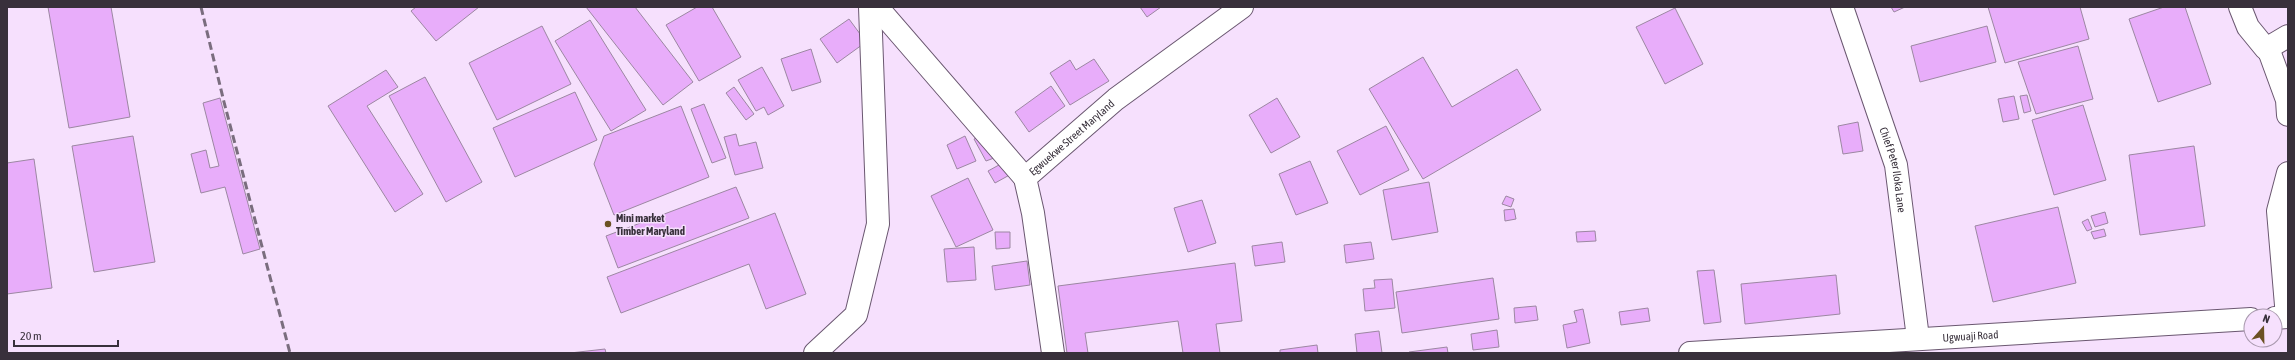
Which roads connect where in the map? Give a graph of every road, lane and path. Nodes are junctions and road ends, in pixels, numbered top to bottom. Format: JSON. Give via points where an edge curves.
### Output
{"nodes":[{"id":1,"x":870,"y":7,"type":"edge"},
{"id":2,"x":877,"y":7,"type":"edge"},
{"id":3,"x":1242,"y":7,"type":"edge"},
{"id":4,"x":1842,"y":7,"type":"edge"},
{"id":5,"x":2240,"y":7,"type":"edge"},
{"id":6,"x":2288,"y":36,"type":"edge"},
{"id":7,"x":2268,"y":48,"type":"junction"},
{"id":8,"x":2288,"y":115,"type":"edge"},
{"id":9,"x":2288,"y":173,"type":"edge"},
{"id":10,"x":1025,"y":178,"type":"junction"},
{"id":11,"x":2283,"y":308,"type":"edge"},
{"id":12,"x":2243,"y":319,"type":"edge"},
{"id":13,"x":1918,"y":338,"type":"junction"},
{"id":14,"x":815,"y":353,"type":"edge"},
{"id":15,"x":1053,"y":353,"type":"edge"},
{"id":16,"x":1690,"y":353,"type":"edge"}],
"edges":[{"from":1,"to":14,"type":"street","via":[[878,224],[856,314]]},
{"from":2,"to":10,"type":"street"},
{"from":3,"to":10,"type":"street","name":"Egwuekwe Street Maryland","via":[[1116,99]]},
{"from":4,"to":13,"type":"street","name":"Chief Peter Iloka Lane","via":[[1896,165]]},
{"from":5,"to":7,"type":"street","via":[[2248,26],[2266,50]]},
{"from":6,"to":7,"type":"street"},
{"from":7,"to":8,"type":"street","via":[[2287,100]]},
{"from":9,"to":11,"type":"street","via":[[2278,211]]},
{"from":10,"to":15,"type":"street","name":"Egwuekwe Street Maryland","via":[[1033,213]]},
{"from":12,"to":13,"type":"street","name":"Ugwuaji Road"},
{"from":13,"to":16,"type":"street","name":"Ugwuaji Road"}]}
